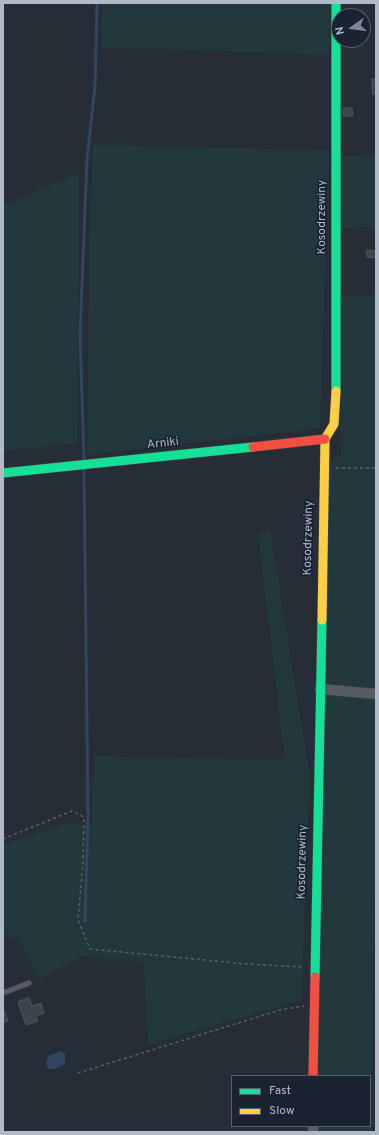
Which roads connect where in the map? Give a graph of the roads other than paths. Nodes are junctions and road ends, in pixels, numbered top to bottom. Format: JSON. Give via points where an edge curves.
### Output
{"nodes":[{"id":1,"x":336,"y":3,"type":"edge"},
{"id":2,"x":325,"y":439,"type":"junction"},
{"id":3,"x":3,"y":474,"type":"edge"},
{"id":4,"x":320,"y":689,"type":"junction"},
{"id":5,"x":376,"y":694,"type":"edge"},
{"id":6,"x":29,"y":983,"type":"dead end"},
{"id":7,"x":3,"y":993,"type":"edge"},
{"id":8,"x":313,"y":1075,"type":"edge"}],
"edges":[{"from":1,"to":2,"type":"street","name":"Kosodrzewiny","via":[[336,397],[334,424]]},
{"from":2,"to":3,"type":"street","name":"Arniki"},
{"from":2,"to":4,"type":"street","name":"Kosodrzewiny"},
{"from":4,"to":5,"type":"street"},
{"from":4,"to":8,"type":"street","name":"Kosodrzewiny"},
{"from":6,"to":7,"type":"lane"}]}
